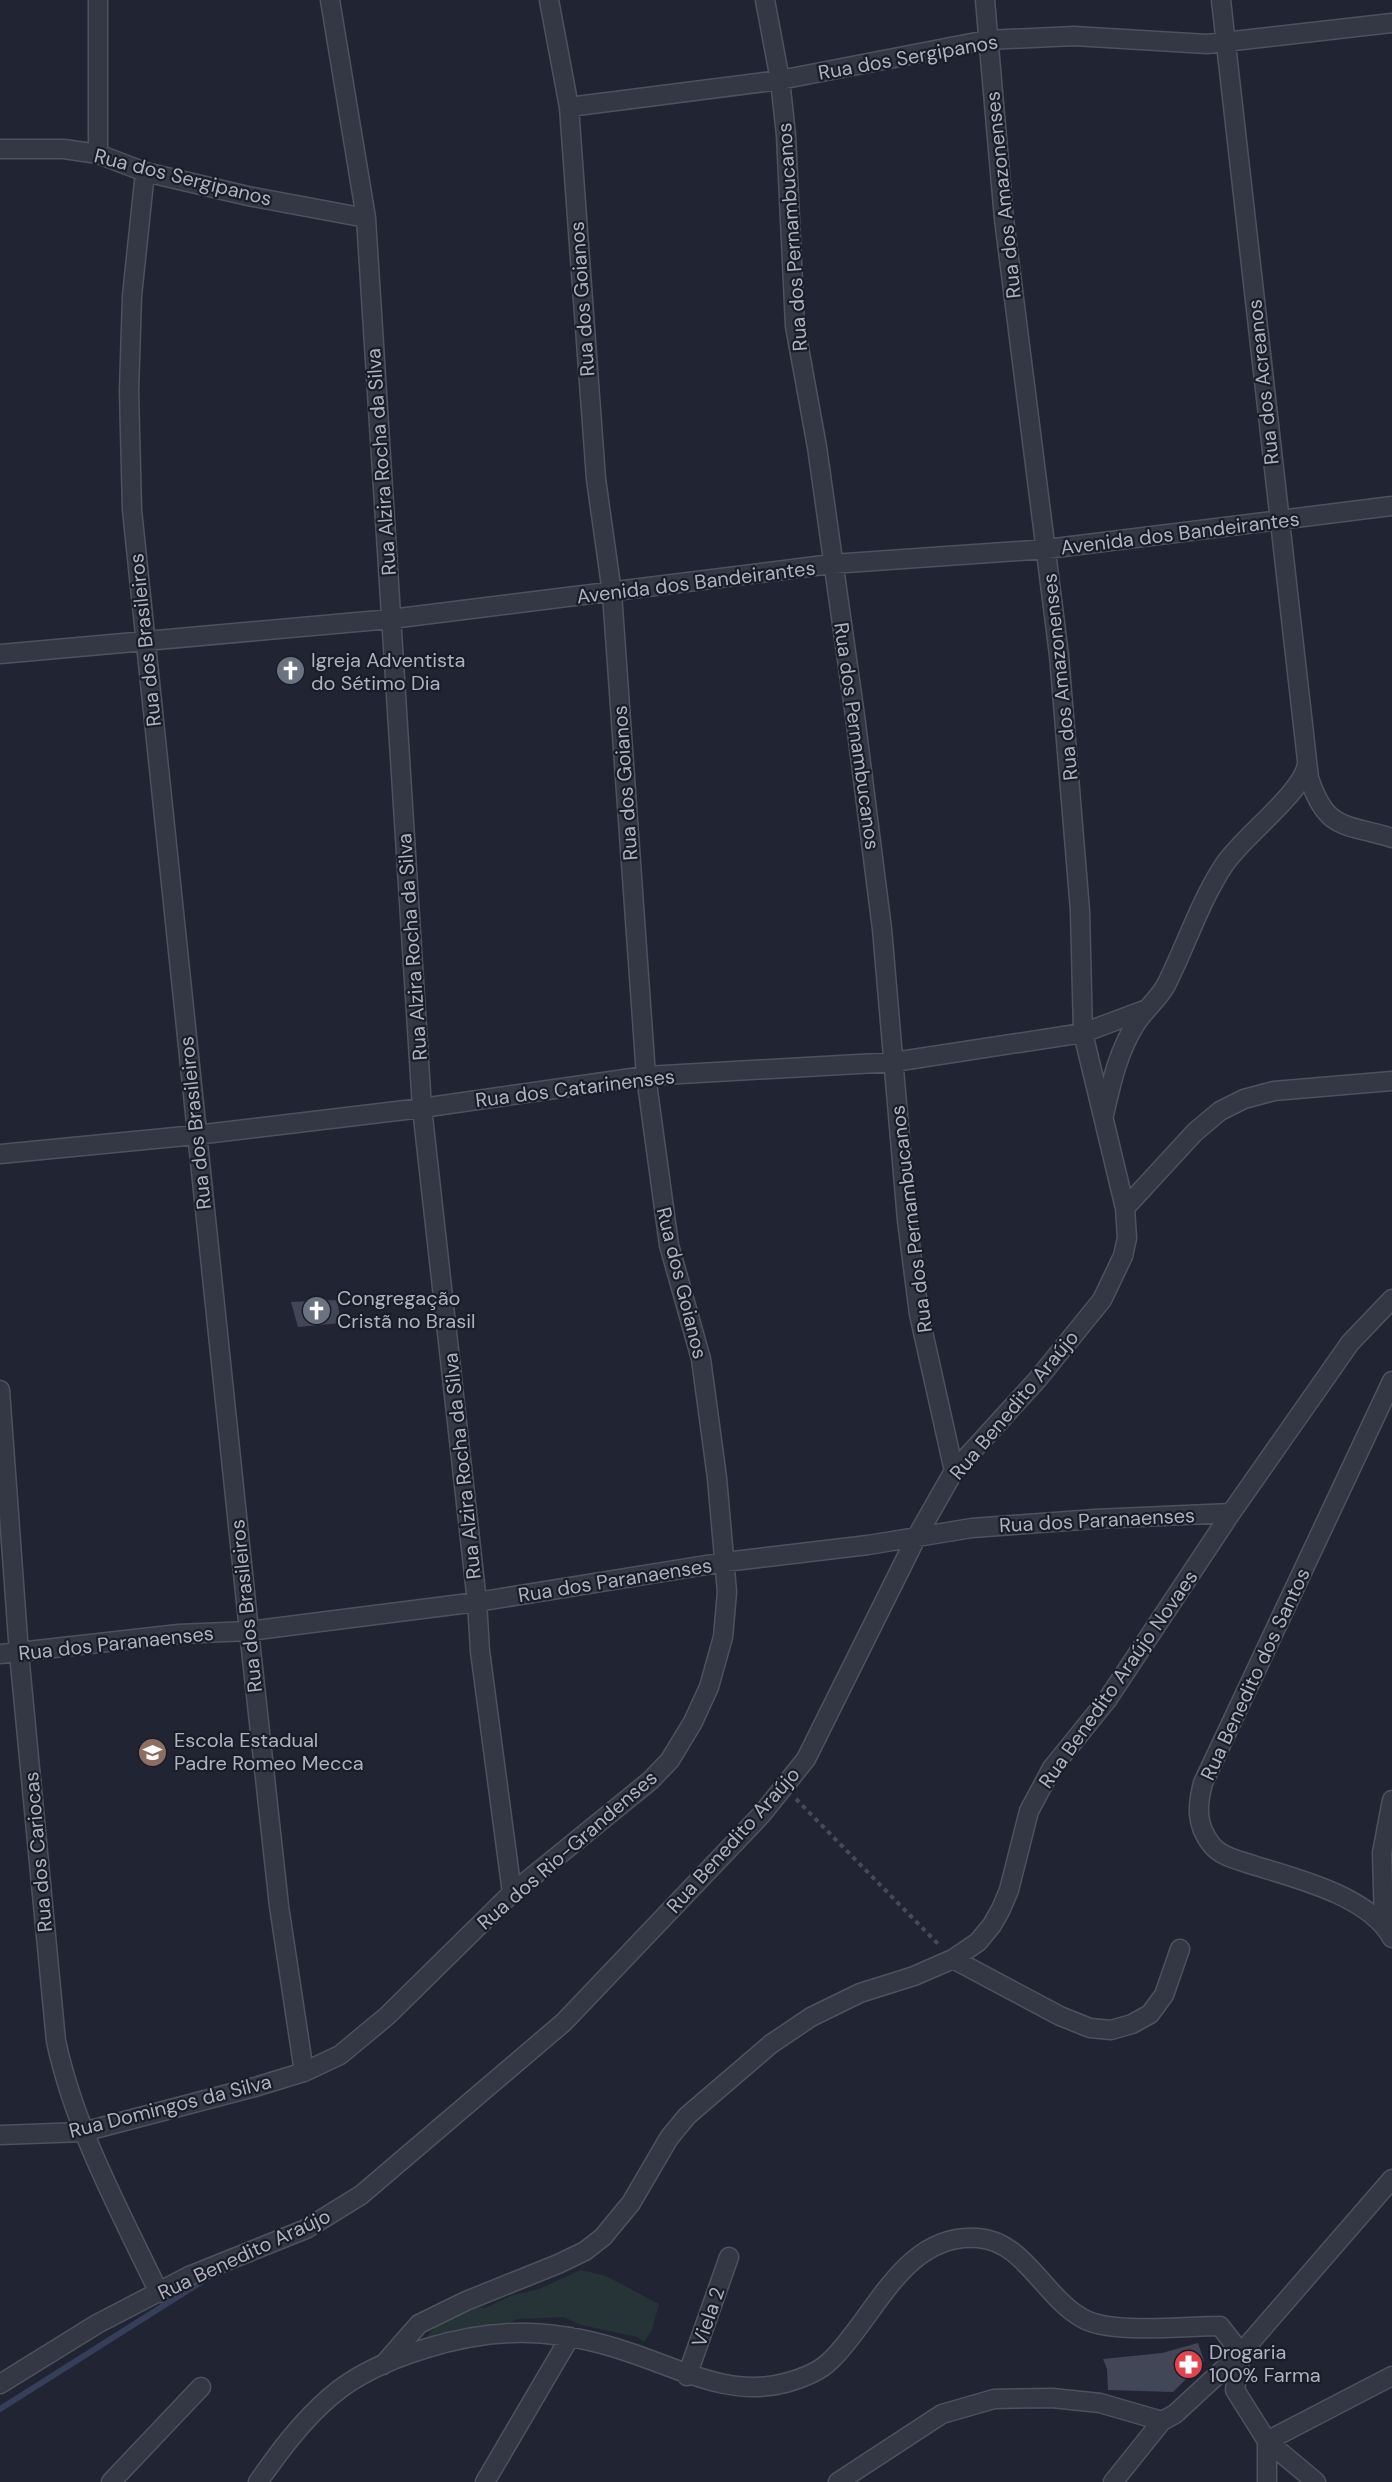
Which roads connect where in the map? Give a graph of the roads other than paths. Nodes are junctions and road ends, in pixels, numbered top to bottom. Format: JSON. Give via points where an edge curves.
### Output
{"nodes":[{"id":1,"x":98,"y":0,"type":"edge"},
{"id":2,"x":330,"y":0,"type":"edge"},
{"id":3,"x":549,"y":0,"type":"edge"},
{"id":4,"x":765,"y":0,"type":"edge"},
{"id":5,"x":985,"y":0,"type":"edge"},
{"id":6,"x":1221,"y":0,"type":"edge"},
{"id":7,"x":1392,"y":23,"type":"edge"},
{"id":8,"x":987,"y":40,"type":"junction"},
{"id":9,"x":1225,"y":43,"type":"junction"},
{"id":10,"x":780,"y":80,"type":"junction"},
{"id":11,"x":569,"y":107,"type":"junction"},
{"id":12,"x":0,"y":149,"type":"edge"},
{"id":13,"x":98,"y":154,"type":"junction"},
{"id":14,"x":145,"y":172,"type":"junction"},
{"id":15,"x":366,"y":218,"type":"junction"},
{"id":16,"x":1392,"y":506,"type":"edge"},
{"id":17,"x":1278,"y":521,"type":"junction"},
{"id":18,"x":1047,"y":549,"type":"junction"},
{"id":19,"x":832,"y":564,"type":"junction"},
{"id":20,"x":612,"y":593,"type":"junction"},
{"id":21,"x":391,"y":619,"type":"junction"},
{"id":22,"x":146,"y":643,"type":"junction"},
{"id":23,"x":0,"y":654,"type":"edge"},
{"id":24,"x":1307,"y":764,"type":"junction"},
{"id":25,"x":1392,"y":838,"type":"edge"},
{"id":26,"x":1147,"y":1009,"type":"junction"},
{"id":27,"x":1083,"y":1033,"type":"junction"},
{"id":28,"x":894,"y":1062,"type":"junction"},
{"id":29,"x":646,"y":1076,"type":"junction"},
{"id":30,"x":1392,"y":1081,"type":"edge"},
{"id":31,"x":422,"y":1107,"type":"junction"},
{"id":32,"x":1104,"y":1119,"type":"junction"},
{"id":33,"x":196,"y":1135,"type":"junction"},
{"id":34,"x":0,"y":1154,"type":"edge"},
{"id":35,"x":1125,"y":1208,"type":"junction"},
{"id":36,"x":1392,"y":1299,"type":"edge"},
{"id":37,"x":1392,"y":1381,"type":"edge"},
{"id":38,"x":0,"y":1390,"type":"edge"},
{"id":39,"x":954,"y":1471,"type":"junction"},
{"id":40,"x":1231,"y":1513,"type":"junction"},
{"id":41,"x":917,"y":1536,"type":"junction"},
{"id":42,"x":725,"y":1562,"type":"junction"},
{"id":43,"x":477,"y":1602,"type":"junction"},
{"id":44,"x":249,"y":1631,"type":"junction"},
{"id":45,"x":19,"y":1653,"type":"junction"},
{"id":46,"x":0,"y":1654,"type":"edge"},
{"id":47,"x":1392,"y":1800,"type":"edge"},
{"id":48,"x":512,"y":1893,"type":"junction"},
{"id":49,"x":1388,"y":1930,"type":"edge"},
{"id":50,"x":1180,"y":1949,"type":"dead end"},
{"id":51,"x":953,"y":1959,"type":"junction"},
{"id":52,"x":304,"y":2072,"type":"junction"},
{"id":53,"x":83,"y":2132,"type":"junction"},
{"id":54,"x":0,"y":2135,"type":"edge"},
{"id":55,"x":1392,"y":2179,"type":"edge"},
{"id":56,"x":729,"y":2257,"type":"dead end"},
{"id":57,"x":159,"y":2293,"type":"junction"},
{"id":58,"x":570,"y":2337,"type":"junction"},
{"id":59,"x":1241,"y":2354,"type":"junction"},
{"id":60,"x":383,"y":2365,"type":"junction"},
{"id":61,"x":687,"y":2376,"type":"junction"},
{"id":62,"x":1392,"y":2376,"type":"edge"},
{"id":63,"x":0,"y":2384,"type":"edge"},
{"id":64,"x":201,"y":2387,"type":"dead end"},
{"id":65,"x":1162,"y":2421,"type":"junction"},
{"id":66,"x":1267,"y":2441,"type":"junction"},
{"id":67,"x":111,"y":2482,"type":"edge"},
{"id":68,"x":258,"y":2482,"type":"edge"},
{"id":69,"x":485,"y":2482,"type":"edge"},
{"id":70,"x":838,"y":2482,"type":"edge"},
{"id":71,"x":1113,"y":2482,"type":"edge"},
{"id":72,"x":1268,"y":2482,"type":"edge"},
{"id":73,"x":1316,"y":2482,"type":"edge"}],
"edges":[{"from":1,"to":13,"type":"street"},
{"from":2,"to":15,"type":"street","name":"Rua Alzira Rocha da Silva"},
{"from":3,"to":11,"type":"street","name":"Rua dos Goianos"},
{"from":4,"to":10,"type":"street","name":"Rua dos Pernambucanos"},
{"from":5,"to":8,"type":"street","name":"Rua dos Amazonenses"},
{"from":6,"to":9,"type":"street","name":"Rua dos Acreanos"},
{"from":7,"to":9,"type":"street","name":"Rua dos Sergipanos"},
{"from":8,"to":9,"type":"street","name":"Rua dos Sergipanos","via":[[1074,36]]},
{"from":8,"to":10,"type":"street","name":"Rua dos Sergipanos"},
{"from":8,"to":18,"type":"street","name":"Rua dos Amazonenses","via":[[1026,406]]},
{"from":9,"to":17,"type":"street","name":"Rua dos Acreanos"},
{"from":10,"to":11,"type":"street","name":"Rua dos Sergipanos"},
{"from":10,"to":19,"type":"street","name":"Rua dos Pernambucanos","via":[[795,326],[817,447]]},
{"from":11,"to":20,"type":"street","name":"Rua dos Goianos","via":[[595,468]]},
{"from":12,"to":13,"type":"street","name":"Rua dos Sergipanos","via":[[64,149]]},
{"from":13,"to":14,"type":"street","name":"Rua dos Sergipanos"},
{"from":14,"to":15,"type":"street","name":"Rua dos Sergipanos"},
{"from":14,"to":22,"type":"street","name":"Rua dos Brasileiros","via":[[132,296],[129,391],[132,510]]},
{"from":15,"to":21,"type":"street","name":"Rua Alzira Rocha da Silva"},
{"from":16,"to":17,"type":"street","name":"Avenida dos Bandeirantes"},
{"from":17,"to":18,"type":"street","name":"Avenida dos Bandeirantes"},
{"from":17,"to":24,"type":"street","name":"Rua dos Acreanos"},
{"from":18,"to":19,"type":"street","name":"Avenida dos Bandeirantes"},
{"from":18,"to":27,"type":"street","name":"Rua dos Amazonenses","via":[[1080,911]]},
{"from":19,"to":20,"type":"street","name":"Avenida dos Bandeirantes"},
{"from":19,"to":28,"type":"street","name":"Rua dos Pernambucanos","via":[[869,822]]},
{"from":20,"to":21,"type":"street","name":"Avenida dos Bandeirantes"},
{"from":20,"to":29,"type":"street","name":"Rua dos Goianos"},
{"from":21,"to":22,"type":"street","name":"Avenida dos Bandeirantes"},
{"from":21,"to":31,"type":"street","name":"Rua Alzira Rocha da Silva"},
{"from":22,"to":23,"type":"street","name":"Avenida dos Bandeirantes"},
{"from":22,"to":33,"type":"street","name":"Rua dos Brasileiros"},
{"from":24,"to":25,"type":"street","name":"Rua dos Acreanos","via":[[1315,794],[1331,819]]},
{"from":24,"to":26,"type":"street","via":[[1296,786],[1224,864],[1166,985]]},
{"from":26,"to":27,"type":"street","name":"Rua dos Catarinenses"},
{"from":26,"to":32,"type":"street","via":[[1117,1062]]},
{"from":27,"to":28,"type":"street","name":"Rua dos Catarinenses"},
{"from":27,"to":32,"type":"street","name":"Rua dos Amazonenses"},
{"from":28,"to":29,"type":"street","name":"Rua dos Catarinenses"},
{"from":28,"to":39,"type":"street","name":"Rua dos Pernambucanos","via":[[919,1314]]},
{"from":29,"to":31,"type":"street","name":"Rua dos Catarinenses"},
{"from":29,"to":42,"type":"street","name":"Rua dos Goianos","via":[[669,1245],[701,1359]]},
{"from":30,"to":35,"type":"street","via":[[1274,1091],[1244,1099],[1220,1111],[1195,1132]]},
{"from":31,"to":33,"type":"street","name":"Rua dos Catarinenses"},
{"from":31,"to":43,"type":"street","name":"Rua Alzira Rocha da Silva"},
{"from":32,"to":35,"type":"street","name":"Rua dos Amazonenses"},
{"from":33,"to":34,"type":"street","name":"Rua dos Catarinenses"},
{"from":33,"to":44,"type":"street","name":"Rua dos Brasileiros"},
{"from":35,"to":39,"type":"street","name":"Rua Benedito Araújo","via":[[1127,1238],[1102,1300],[1037,1380]]},
{"from":36,"to":40,"type":"street","name":"Rua Benedito Araújo Novaes","via":[[1350,1342]]},
{"from":37,"to":49,"type":"street","name":"Rua Benedito dos Santos","via":[[1203,1783],[1198,1804],[1200,1826],[1212,1846],[1231,1858],[1333,1892]]},
{"from":38,"to":45,"type":"street","name":"Rua dos Cariocas"},
{"from":39,"to":41,"type":"street","name":"Rua Benedito Araújo"},
{"from":40,"to":41,"type":"street","name":"Rua dos Paranaenses","via":[[1013,1524]]},
{"from":40,"to":51,"type":"street","name":"Rua Benedito Araújo Novaes","via":[[1107,1700],[1052,1768],[1029,1811],[1009,1890],[997,1917],[978,1942]]},
{"from":41,"to":42,"type":"street","name":"Rua dos Paranaenses"},
{"from":41,"to":57,"type":"street","name":"Rua Benedito Araújo","via":[[806,1759],[785,1787],[564,2022],[361,2195],[306,2229],[189,2276]]},
{"from":42,"to":43,"type":"street","name":"Rua dos Paranaenses"},
{"from":42,"to":48,"type":"street","name":"Rua dos Rio-Grandenses","via":[[726,1616],[719,1656],[693,1722],[670,1760],[609,1816]]},
{"from":43,"to":44,"type":"street","name":"Rua dos Paranaenses"},
{"from":43,"to":48,"type":"street","name":"Rua Alzira Rocha da Silva"},
{"from":44,"to":45,"type":"street","name":"Rua dos Paranaenses","via":[[179,1634]]},
{"from":44,"to":52,"type":"street","name":"Rua dos Brasileiros","via":[[279,1906]]},
{"from":45,"to":46,"type":"street","name":"Rua dos Paranaenses"},
{"from":45,"to":53,"type":"street","name":"Rua dos Cariocas","via":[[56,2041]]},
{"from":47,"to":49,"type":"street","via":[[1382,1853]]},
{"from":48,"to":52,"type":"street","name":"Rua dos Rio-Grandenses","via":[[387,2016],[340,2055]]},
{"from":50,"to":51,"type":"street","via":[[1164,1995],[1150,2014],[1111,2030],[1090,2028],[1060,2016]]},
{"from":51,"to":60,"type":"street","name":"Rua Benedito Araújo Novaes","via":[[860,1993],[811,2017],[771,2044],[687,2116],[631,2203],[585,2251],[428,2320],[402,2341]]},
{"from":52,"to":53,"type":"street","name":"Rua Domingos da Silva"},
{"from":53,"to":54,"type":"street","name":"Rua Domingos da Silva"},
{"from":53,"to":57,"type":"street","name":"Rua dos Cariocas"},
{"from":55,"to":59,"type":"street"},
{"from":56,"to":61,"type":"street","name":"Viela 2"},
{"from":57,"to":63,"type":"street","name":"Rua Benedito Araújo","via":[[98,2324]]},
{"from":58,"to":60,"type":"street","via":[[528,2333],[483,2336]]},
{"from":58,"to":61,"type":"street","via":[[650,2359]]},
{"from":58,"to":69,"type":"street"},
{"from":59,"to":61,"type":"street","via":[[1220,2326],[1131,2328],[1083,2319],[1014,2252],[996,2240],[975,2237],[945,2242],[910,2263],[889,2283],[856,2333],[828,2364],[811,2374],[764,2386]]},
{"from":59,"to":65,"type":"street"},
{"from":59,"to":66,"type":"street","via":[[1235,2390]]},
{"from":60,"to":68,"type":"street","name":"Rua Benedito Araújo Novaes","via":[[351,2380],[330,2397],[306,2420]]},
{"from":62,"to":66,"type":"street"},
{"from":64,"to":67,"type":"street"},
{"from":65,"to":70,"type":"street","via":[[1100,2403],[1052,2398],[994,2399],[942,2414]]},
{"from":65,"to":71,"type":"street"},
{"from":66,"to":72,"type":"street"},
{"from":66,"to":73,"type":"street"}]}
